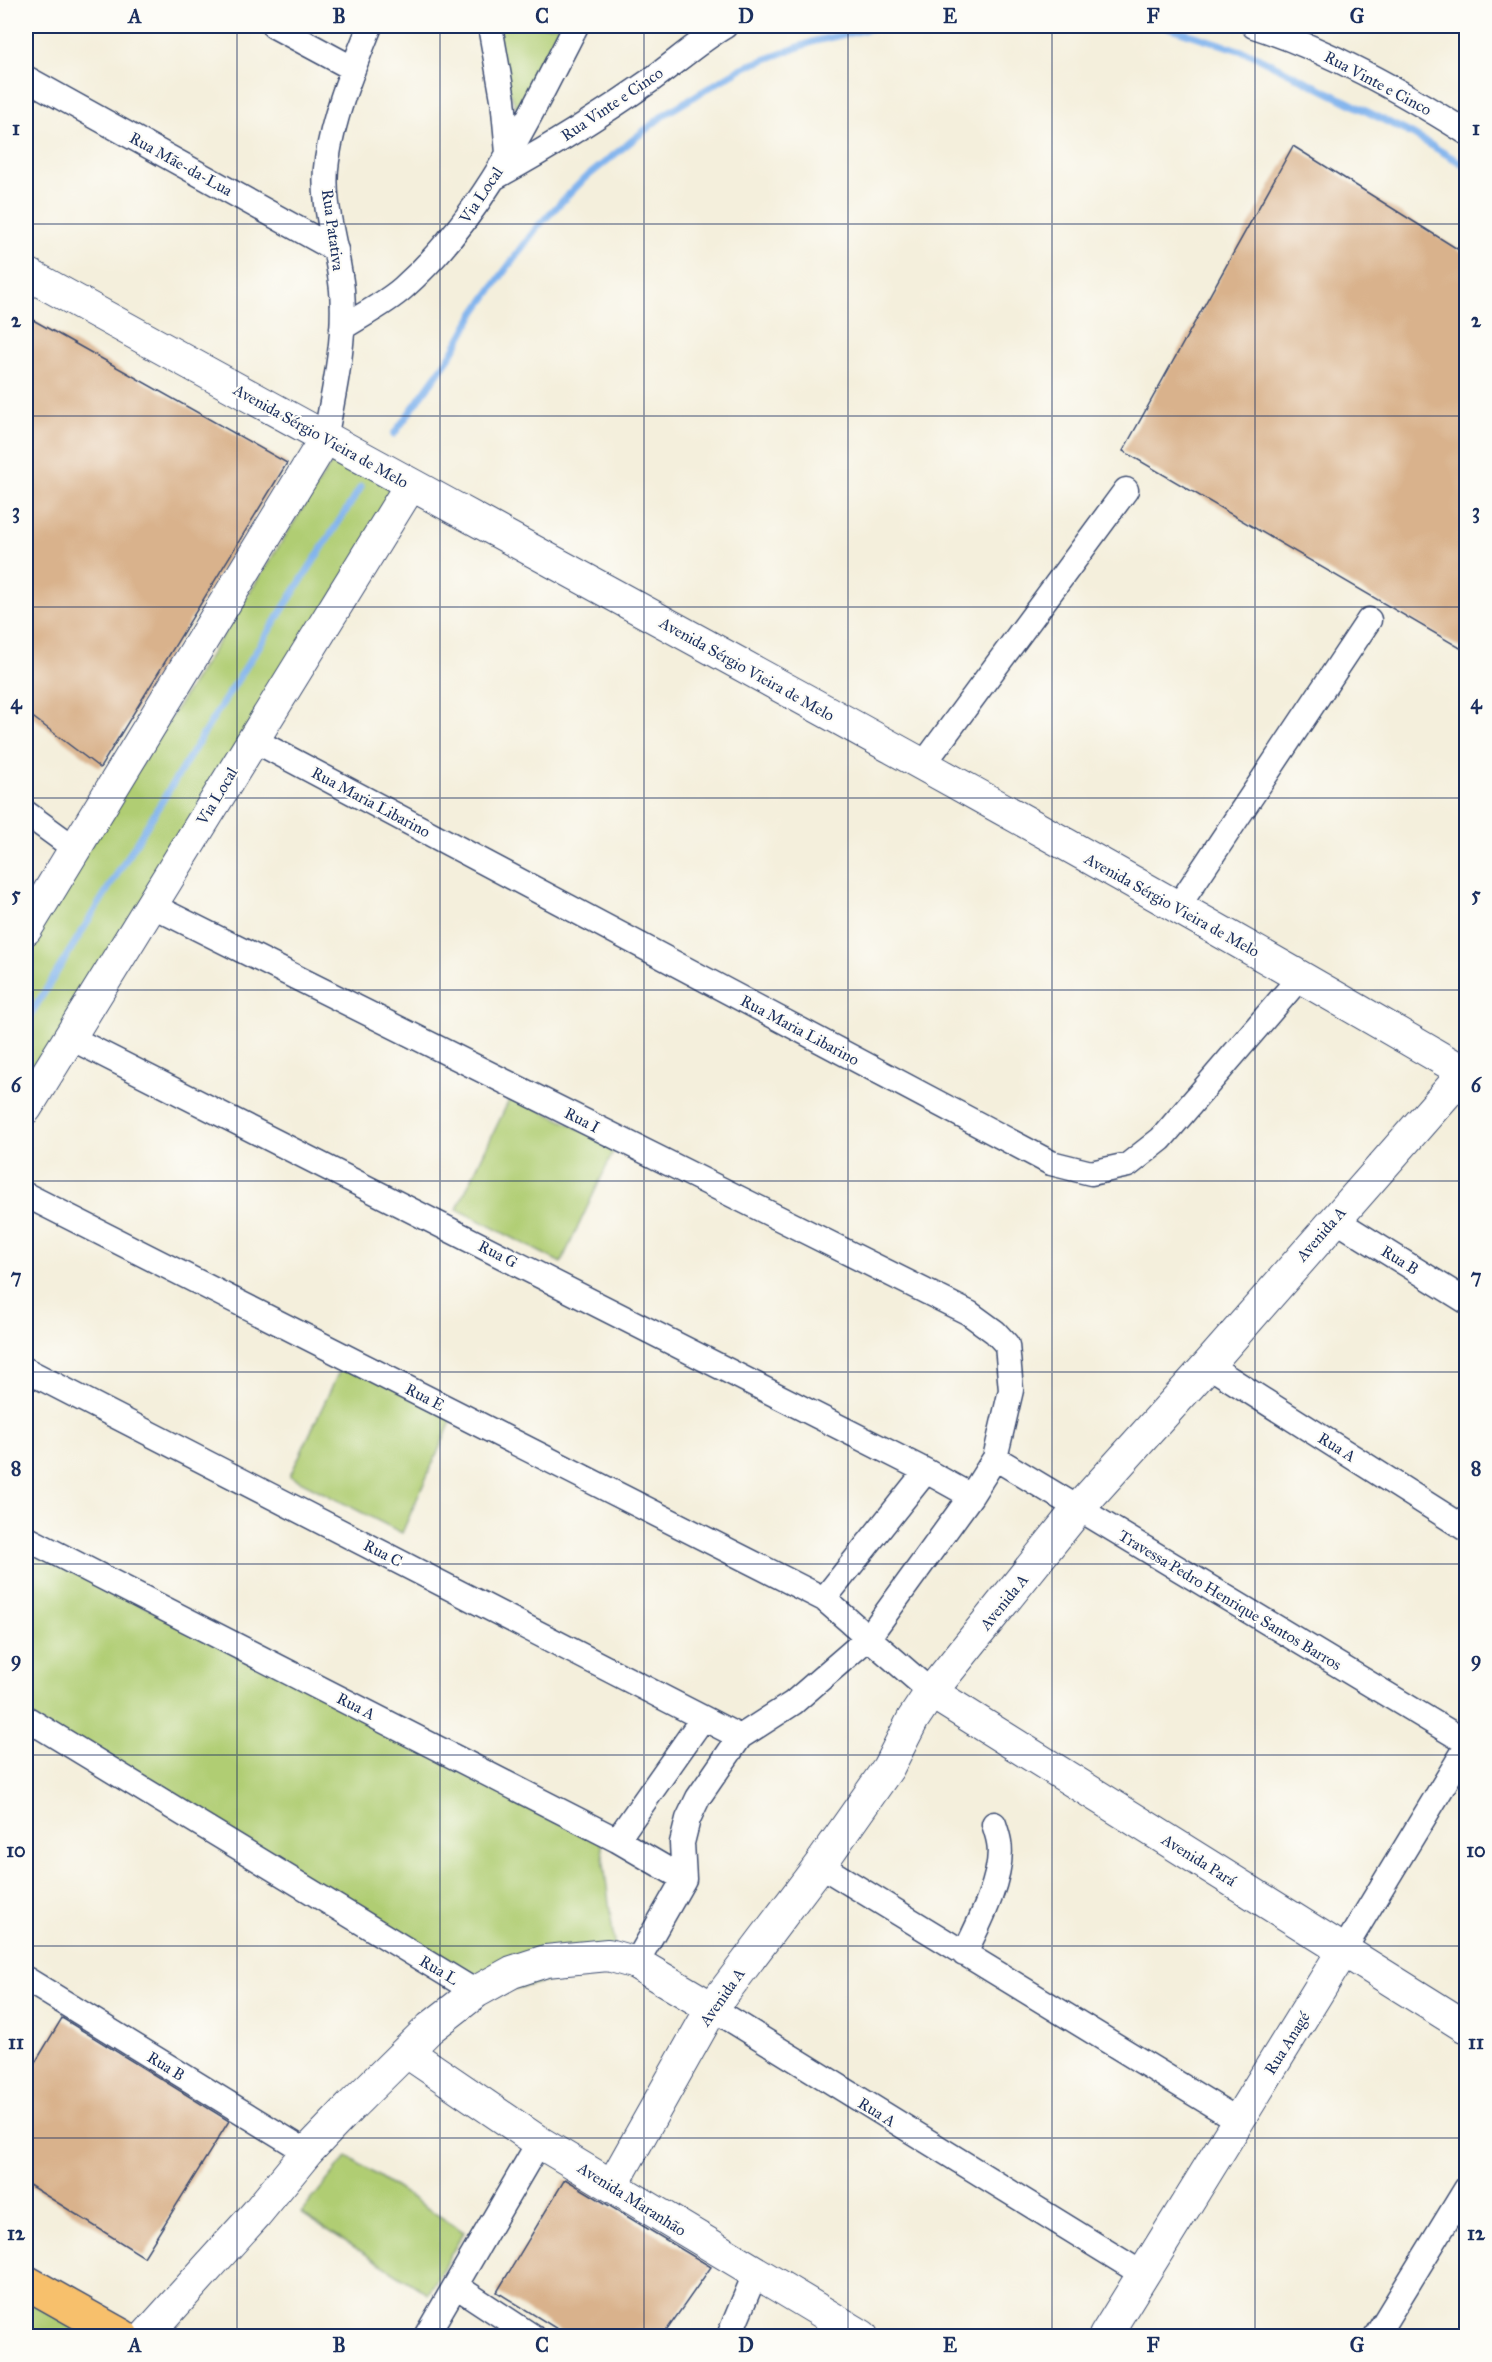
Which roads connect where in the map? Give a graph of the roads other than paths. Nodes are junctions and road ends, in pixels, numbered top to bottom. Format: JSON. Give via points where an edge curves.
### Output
{"nodes":[{"id":1,"x":274,"y":26,"type":"edge"},
{"id":2,"x":370,"y":26,"type":"edge"},
{"id":3,"x":490,"y":26,"type":"edge"},
{"id":4,"x":576,"y":26,"type":"edge"},
{"id":5,"x":725,"y":26,"type":"edge"},
{"id":6,"x":1254,"y":26,"type":"edge"},
{"id":7,"x":352,"y":68,"type":"junction"},
{"id":8,"x":26,"y":78,"type":"edge"},
{"id":9,"x":1467,"y":132,"type":"edge"},
{"id":10,"x":508,"y":153,"type":"junction"},
{"id":11,"x":495,"y":177,"type":"junction"},
{"id":12,"x":336,"y":250,"type":"junction"},
{"id":13,"x":26,"y":273,"type":"edge"},
{"id":14,"x":342,"y":328,"type":"junction"},
{"id":15,"x":325,"y":439,"type":"junction"},
{"id":16,"x":410,"y":486,"type":"junction"},
{"id":17,"x":1126,"y":490,"type":"dead end"},
{"id":18,"x":1369,"y":620,"type":"dead end"},
{"id":19,"x":252,"y":739,"type":"junction"},
{"id":20,"x":923,"y":765,"type":"junction"},
{"id":21,"x":26,"y":813,"type":"edge"},
{"id":22,"x":74,"y":848,"type":"junction"},
{"id":23,"x":151,"y":905,"type":"junction"},
{"id":24,"x":1178,"y":908,"type":"junction"},
{"id":25,"x":26,"y":928,"type":"edge"},
{"id":26,"x":1301,"y":976,"type":"junction"},
{"id":27,"x":69,"y":1037,"type":"junction"},
{"id":28,"x":1466,"y":1072,"type":"edge"},
{"id":29,"x":26,"y":1108,"type":"edge"},
{"id":30,"x":26,"y":1195,"type":"edge"},
{"id":31,"x":1334,"y":1219,"type":"junction"},
{"id":32,"x":1467,"y":1301,"type":"edge"},
{"id":33,"x":1208,"y":1365,"type":"junction"},
{"id":34,"x":26,"y":1370,"type":"edge"},
{"id":35,"x":995,"y":1458,"type":"junction"},
{"id":36,"x":926,"y":1471,"type":"junction"},
{"id":37,"x":971,"y":1496,"type":"junction"},
{"id":38,"x":1078,"y":1509,"type":"junction"},
{"id":39,"x":1467,"y":1529,"type":"edge"},
{"id":40,"x":26,"y":1538,"type":"edge"},
{"id":41,"x":824,"y":1599,"type":"junction"},
{"id":42,"x":868,"y":1638,"type":"junction"},
{"id":43,"x":931,"y":1692,"type":"junction"},
{"id":44,"x":26,"y":1718,"type":"edge"},
{"id":45,"x":703,"y":1718,"type":"junction"},
{"id":46,"x":740,"y":1737,"type":"junction"},
{"id":47,"x":1467,"y":1742,"type":"edge"},
{"id":48,"x":1467,"y":1748,"type":"edge"},
{"id":49,"x":994,"y":1824,"type":"dead end"},
{"id":50,"x":617,"y":1840,"type":"junction"},
{"id":51,"x":820,"y":1865,"type":"junction"},
{"id":52,"x":684,"y":1879,"type":"junction"},
{"id":53,"x":1343,"y":1950,"type":"junction"},
{"id":54,"x":964,"y":1954,"type":"junction"},
{"id":55,"x":622,"y":1959,"type":"junction"},
{"id":56,"x":26,"y":1979,"type":"edge"},
{"id":57,"x":476,"y":1992,"type":"junction"},
{"id":58,"x":712,"y":2008,"type":"junction"},
{"id":59,"x":1467,"y":2026,"type":"edge"},
{"id":60,"x":407,"y":2052,"type":"junction"},
{"id":61,"x":1239,"y":2121,"type":"junction"},
{"id":62,"x":539,"y":2142,"type":"junction"},
{"id":63,"x":307,"y":2152,"type":"junction"},
{"id":64,"x":612,"y":2186,"type":"junction"},
{"id":65,"x":1467,"y":2189,"type":"edge"},
{"id":66,"x":756,"y":2272,"type":"junction"},
{"id":67,"x":1144,"y":2275,"type":"junction"},
{"id":68,"x":26,"y":2282,"type":"edge"},
{"id":69,"x":456,"y":2286,"type":"junction"},
{"id":70,"x":122,"y":2337,"type":"edge"},
{"id":71,"x":146,"y":2337,"type":"edge"},
{"id":72,"x":426,"y":2337,"type":"edge"},
{"id":73,"x":532,"y":2337,"type":"edge"},
{"id":74,"x":729,"y":2337,"type":"edge"},
{"id":75,"x":862,"y":2337,"type":"edge"},
{"id":76,"x":1105,"y":2337,"type":"edge"},
{"id":77,"x":1376,"y":2337,"type":"edge"}],
"edges":[{"from":1,"to":7,"type":"street"},
{"from":2,"to":7,"type":"street","name":"Rua Patativa"},
{"from":3,"to":10,"type":"street"},
{"from":4,"to":10,"type":"street","name":"Via Local"},
{"from":5,"to":11,"type":"street","name":"Rua Vinte e Cinco","via":[[553,145]]},
{"from":6,"to":9,"type":"street","name":"Rua Vinte e Cinco","via":[[1300,41]]},
{"from":7,"to":12,"type":"street","name":"Rua Patativa","via":[[327,161],[327,204]]},
{"from":8,"to":12,"type":"street","name":"Rua Mãe-da-Lua"},
{"from":10,"to":11,"type":"street","name":"Via Local"},
{"from":11,"to":14,"type":"street","name":"Via Local","via":[[462,224],[420,272]]},
{"from":12,"to":14,"type":"street","name":"Rua Patativa"},
{"from":13,"to":15,"type":"street","name":"Avenida Sérgio Vieira de Melo"},
{"from":14,"to":15,"type":"street","name":"Rua Patativa"},
{"from":15,"to":16,"type":"street","name":"Avenida Sérgio Vieira de Melo"},
{"from":15,"to":22,"type":"street"},
{"from":16,"to":19,"type":"street","name":"Via Local"},
{"from":16,"to":20,"type":"street","name":"Avenida Sérgio Vieira de Melo"},
{"from":17,"to":20,"type":"street"},
{"from":18,"to":24,"type":"street"},
{"from":19,"to":23,"type":"street","name":"Via Local"},
{"from":19,"to":26,"type":"street","name":"Rua Maria Libarino","via":[[1051,1163],[1091,1173],[1128,1166],[1161,1139]]},
{"from":20,"to":24,"type":"street","name":"Avenida Sérgio Vieira de Melo"},
{"from":21,"to":22,"type":"street"},
{"from":22,"to":25,"type":"street"},
{"from":23,"to":27,"type":"street","name":"Via Local"},
{"from":23,"to":35,"type":"street","name":"Rua I","via":[[969,1314],[1007,1345],[1011,1390]]},
{"from":24,"to":26,"type":"street","name":"Avenida Sérgio Vieira de Melo"},
{"from":26,"to":28,"type":"street","name":"Avenida Sérgio Vieira de Melo"},
{"from":27,"to":29,"type":"street","name":"Via Local"},
{"from":27,"to":36,"type":"street","name":"Rua G"},
{"from":28,"to":31,"type":"street","name":"Avenida A"},
{"from":30,"to":41,"type":"street","name":"Rua E"},
{"from":31,"to":32,"type":"street","name":"Rua B"},
{"from":31,"to":33,"type":"street","name":"Avenida A"},
{"from":33,"to":38,"type":"street","name":"Avenida A"},
{"from":33,"to":39,"type":"street","name":"Rua A"},
{"from":34,"to":45,"type":"street","name":"Rua C"},
{"from":35,"to":37,"type":"street"},
{"from":35,"to":38,"type":"street","name":"Travessa Pedro Henrique Santos Barros"},
{"from":36,"to":37,"type":"street","name":"Rua G"},
{"from":36,"to":41,"type":"street"},
{"from":37,"to":42,"type":"street"},
{"from":38,"to":43,"type":"street","name":"Avenida A"},
{"from":38,"to":47,"type":"street","name":"Travessa Pedro Henrique Santos Barros"},
{"from":40,"to":50,"type":"street","name":"Rua A"},
{"from":41,"to":42,"type":"street","name":"Rua E"},
{"from":42,"to":43,"type":"street","name":"Rua E"},
{"from":42,"to":46,"type":"street","via":[[793,1703]]},
{"from":43,"to":51,"type":"street","name":"Avenida A","via":[[888,1768]]},
{"from":43,"to":53,"type":"street","name":"Avenida Pará"},
{"from":44,"to":57,"type":"street","name":"Rua L"},
{"from":45,"to":46,"type":"street","name":"Rua C"},
{"from":45,"to":50,"type":"street"},
{"from":46,"to":52,"type":"street","via":[[688,1819],[681,1843]]},
{"from":48,"to":53,"type":"street","name":"Rua Anagé"},
{"from":49,"to":54,"type":"street","via":[[1000,1860],[986,1909]]},
{"from":50,"to":52,"type":"street","name":"Rua A"},
{"from":51,"to":54,"type":"street"},
{"from":51,"to":58,"type":"street","name":"Avenida A"},
{"from":52,"to":55,"type":"street"},
{"from":53,"to":59,"type":"street","name":"Avenida Pará"},
{"from":53,"to":61,"type":"street","name":"Rua Anagé"},
{"from":54,"to":61,"type":"street"},
{"from":55,"to":57,"type":"street","via":[[546,1961],[512,1972]]},
{"from":55,"to":58,"type":"street","name":"Rua A"},
{"from":56,"to":63,"type":"street","name":"Rua B"},
{"from":57,"to":60,"type":"street","name":"Rua L","via":[[430,2028]]},
{"from":58,"to":64,"type":"street","name":"Avenida A"},
{"from":58,"to":67,"type":"street","name":"Rua A"},
{"from":60,"to":62,"type":"street","name":"Avenida Maranhão"},
{"from":60,"to":63,"type":"street","name":"Rua L"},
{"from":61,"to":67,"type":"street","name":"Rua Anagé"},
{"from":62,"to":64,"type":"street","name":"Avenida Maranhão"},
{"from":62,"to":69,"type":"street"},
{"from":63,"to":71,"type":"street","name":"Rua L"},
{"from":64,"to":66,"type":"street","name":"Avenida Maranhão"},
{"from":65,"to":77,"type":"street"},
{"from":66,"to":74,"type":"street"},
{"from":66,"to":75,"type":"street","name":"Avenida Maranhão"},
{"from":67,"to":76,"type":"street","name":"Rua Anagé"},
{"from":68,"to":70,"type":"main road"},
{"from":69,"to":72,"type":"street"},
{"from":69,"to":73,"type":"street"}]}
